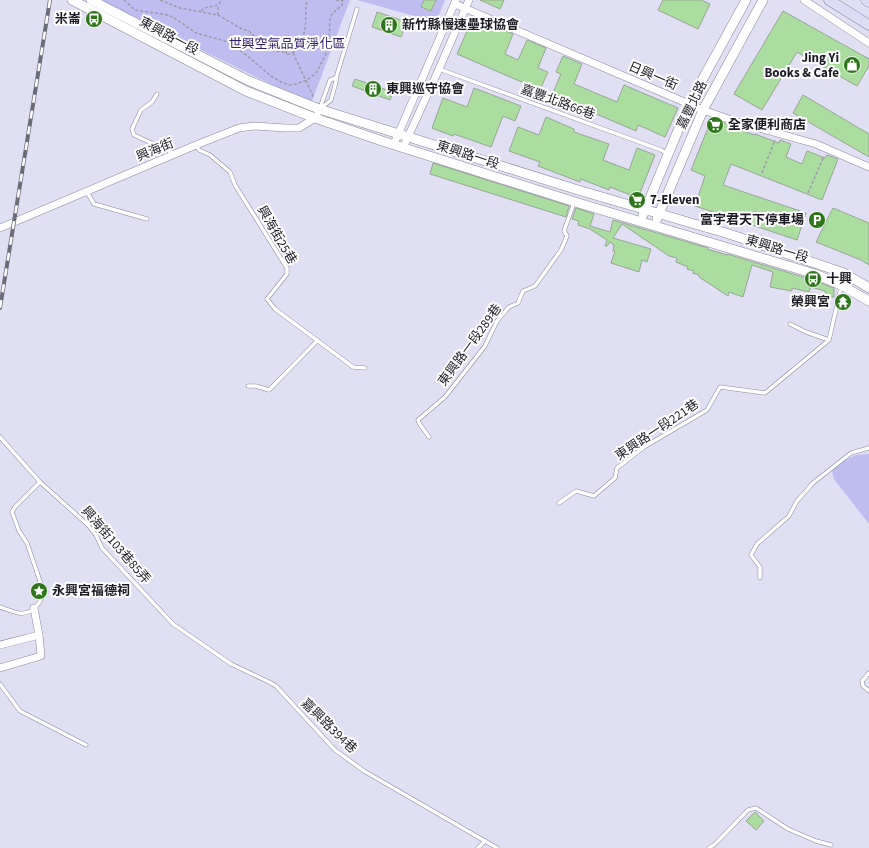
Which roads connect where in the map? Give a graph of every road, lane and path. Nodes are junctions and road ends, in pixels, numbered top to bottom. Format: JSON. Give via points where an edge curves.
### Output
{"nodes":[{"id":1,"x":72,"y":0,"type":"edge"},
{"id":2,"x":90,"y":0,"type":"edge"},
{"id":3,"x":124,"y":0,"type":"edge"},
{"id":4,"x":160,"y":0,"type":"edge"},
{"id":5,"x":222,"y":0,"type":"edge"},
{"id":6,"x":307,"y":0,"type":"edge"},
{"id":7,"x":336,"y":0,"type":"edge"},
{"id":8,"x":343,"y":0,"type":"edge"},
{"id":9,"x":469,"y":0,"type":"edge"},
{"id":10,"x":746,"y":0,"type":"edge"},
{"id":11,"x":763,"y":0,"type":"edge"},
{"id":12,"x":804,"y":0,"type":"edge"},
{"id":13,"x":829,"y":0,"type":"edge"},
{"id":14,"x":866,"y":0,"type":"edge"},
{"id":15,"x":100,"y":2,"type":"edge"},
{"id":16,"x":456,"y":2,"type":"edge"},
{"id":17,"x":869,"y":2,"type":"edge"},
{"id":18,"x":218,"y":5,"type":"junction"},
{"id":19,"x":466,"y":8,"type":"junction"},
{"id":20,"x":357,"y":10,"type":"dead end"},
{"id":21,"x":201,"y":12,"type":"junction"},
{"id":22,"x":218,"y":15,"type":"junction"},
{"id":23,"x":869,"y":25,"type":"edge"},
{"id":24,"x":869,"y":43,"type":"edge"},
{"id":25,"x":295,"y":47,"type":"junction"},
{"id":26,"x":286,"y":52,"type":"junction"},
{"id":27,"x":293,"y":52,"type":"junction"},
{"id":28,"x":439,"y":69,"type":"junction"},
{"id":29,"x":336,"y":78,"type":"junction"},
{"id":30,"x":307,"y":80,"type":"junction"},
{"id":31,"x":156,"y":94,"type":"dead end"},
{"id":32,"x":690,"y":104,"type":"junction"},
{"id":33,"x":702,"y":110,"type":"junction"},
{"id":34,"x":317,"y":114,"type":"junction"},
{"id":35,"x":778,"y":133,"type":"junction"},
{"id":36,"x":399,"y":134,"type":"junction"},
{"id":37,"x":408,"y":137,"type":"junction"},
{"id":38,"x":394,"y":144,"type":"junction"},
{"id":39,"x":196,"y":145,"type":"junction"},
{"id":40,"x":403,"y":148,"type":"junction"},
{"id":41,"x":826,"y":148,"type":"junction"},
{"id":42,"x":176,"y":154,"type":"junction"},
{"id":43,"x":669,"y":154,"type":"junction"},
{"id":44,"x":869,"y":167,"type":"edge"},
{"id":45,"x":762,"y":173,"type":"dead end"},
{"id":46,"x":87,"y":192,"type":"junction"},
{"id":47,"x":808,"y":193,"type":"dead end"},
{"id":48,"x":574,"y":202,"type":"junction"},
{"id":49,"x":644,"y":210,"type":"junction"},
{"id":50,"x":659,"y":214,"type":"junction"},
{"id":51,"x":147,"y":219,"type":"dead end"},
{"id":52,"x":641,"y":222,"type":"junction"},
{"id":53,"x":654,"y":226,"type":"junction"},
{"id":54,"x":0,"y":228,"type":"edge"},
{"id":55,"x":844,"y":273,"type":"junction"},
{"id":56,"x":841,"y":285,"type":"junction"},
{"id":57,"x":869,"y":288,"type":"edge"},
{"id":58,"x":869,"y":300,"type":"edge"},
{"id":59,"x":790,"y":324,"type":"dead end"},
{"id":60,"x":829,"y":340,"type":"junction"},
{"id":61,"x":317,"y":341,"type":"junction"},
{"id":62,"x":365,"y":368,"type":"dead end"},
{"id":63,"x":248,"y":386,"type":"dead end"},
{"id":64,"x":0,"y":437,"type":"edge"},
{"id":65,"x":429,"y":437,"type":"dead end"},
{"id":66,"x":869,"y":448,"type":"edge"},
{"id":67,"x":40,"y":482,"type":"junction"},
{"id":68,"x":559,"y":503,"type":"dead end"},
{"id":69,"x":760,"y":578,"type":"dead end"},
{"id":70,"x":0,"y":607,"type":"edge"},
{"id":71,"x":34,"y":608,"type":"junction"},
{"id":72,"x":174,"y":624,"type":"joint"},
{"id":73,"x":39,"y":635,"type":"junction"},
{"id":74,"x":0,"y":645,"type":"edge"},
{"id":75,"x":0,"y":668,"type":"edge"},
{"id":76,"x":869,"y":674,"type":"edge"},
{"id":77,"x":0,"y":684,"type":"edge"},
{"id":78,"x":869,"y":691,"type":"edge"},
{"id":79,"x":86,"y":745,"type":"dead end"},
{"id":80,"x":485,"y":841,"type":"junction"},
{"id":81,"x":715,"y":844,"type":"junction"},
{"id":82,"x":831,"y":845,"type":"dead end"},
{"id":83,"x":478,"y":848,"type":"edge"},
{"id":84,"x":497,"y":848,"type":"edge"},
{"id":85,"x":709,"y":848,"type":"edge"},
{"id":86,"x":718,"y":848,"type":"edge"}],
"edges":[{"from":1,"to":34,"type":"street","name":"東興路一段","via":[[246,91]]},
{"from":2,"to":15,"type":"street","name":"東興路一段"},
{"from":3,"to":30,"type":"path","via":[[135,10],[168,15],[196,33],[232,44],[277,80],[290,84]]},
{"from":4,"to":21,"type":"path","via":[[180,8]]},
{"from":5,"to":18,"type":"path"},
{"from":6,"to":25,"type":"path","via":[[304,36]]},
{"from":7,"to":8,"type":"path"},
{"from":8,"to":30,"type":"path","via":[[330,19],[326,54],[316,73]]},
{"from":9,"to":19,"type":"street"},
{"from":10,"to":32,"type":"street","name":"嘉豐北路"},
{"from":11,"to":33,"type":"street","name":"嘉豐北路"},
{"from":12,"to":24,"type":"street"},
{"from":13,"to":23,"type":"main road"},
{"from":14,"to":17,"type":"main road"},
{"from":15,"to":34,"type":"street","name":"東興路一段"},
{"from":16,"to":19,"type":"street","name":"日興一街"},
{"from":16,"to":36,"type":"street"},
{"from":18,"to":21,"type":"path","via":[[204,8]]},
{"from":18,"to":22,"type":"path"},
{"from":19,"to":28,"type":"street"},
{"from":19,"to":32,"type":"street","name":"日興一街"},
{"from":20,"to":29,"type":"lane"},
{"from":21,"to":22,"type":"path"},
{"from":22,"to":26,"type":"path","via":[[249,31],[274,50]]},
{"from":25,"to":26,"type":"path","via":[[291,44],[285,47]]},
{"from":25,"to":27,"type":"path","via":[[296,51]]},
{"from":26,"to":27,"type":"path","via":[[287,55]]},
{"from":27,"to":30,"type":"path"},
{"from":28,"to":37,"type":"street"},
{"from":28,"to":43,"type":"lane","name":"嘉豐北路66巷"},
{"from":29,"to":34,"type":"lane","via":[[331,100]]},
{"from":29,"to":34,"type":"lane","via":[[330,80]]},
{"from":30,"to":34,"type":"path"},
{"from":31,"to":42,"type":"lane","via":[[152,102],[141,110],[132,132]]},
{"from":32,"to":33,"type":"street","name":"日興一街"},
{"from":32,"to":43,"type":"street","name":"嘉豐北路"},
{"from":33,"to":35,"type":"street","name":"日興一街"},
{"from":33,"to":50,"type":"street","name":"嘉豐北路"},
{"from":34,"to":36,"type":"street","name":"東興路一段"},
{"from":34,"to":38,"type":"street","name":"東興路一段"},
{"from":34,"to":39,"type":"street","name":"興海街","via":[[299,128],[240,128]]},
{"from":35,"to":41,"type":"street","name":"日興一街"},
{"from":35,"to":45,"type":"path"},
{"from":36,"to":37,"type":"street","name":"東興路一段"},
{"from":36,"to":38,"type":"street"},
{"from":37,"to":40,"type":"street"},
{"from":37,"to":49,"type":"street","name":"東興路一段"},
{"from":38,"to":40,"type":"street","name":"東興路一段"},
{"from":39,"to":42,"type":"street","name":"興海街"},
{"from":39,"to":61,"type":"lane","name":"興海街25巷","via":[[199,150],[210,155],[230,172],[235,185],[287,268],[288,274],[267,299],[269,303]]},
{"from":40,"to":48,"type":"street","name":"東興路一段"},
{"from":41,"to":44,"type":"street","name":"日興一街"},
{"from":41,"to":47,"type":"path"},
{"from":42,"to":46,"type":"street","name":"興海街"},
{"from":43,"to":49,"type":"street","name":"嘉豐北路"},
{"from":46,"to":51,"type":"lane","via":[[94,204]]},
{"from":46,"to":54,"type":"street","name":"興海街"},
{"from":48,"to":52,"type":"street","name":"東興路一段"},
{"from":48,"to":65,"type":"lane","name":"東興路一段289巷","via":[[564,231],[567,236],[565,243],[557,256],[535,286],[523,292],[518,303],[509,307],[497,320],[485,346],[445,397],[418,420]]},
{"from":49,"to":50,"type":"street","name":"東興路一段"},
{"from":49,"to":52,"type":"street","name":"嘉豐北路"},
{"from":50,"to":53,"type":"street","name":"嘉豐北路"},
{"from":50,"to":55,"type":"street","name":"東興路一段","via":[[729,234]]},
{"from":52,"to":53,"type":"street","name":"東興路一段"},
{"from":53,"to":56,"type":"street","name":"東興路一段","via":[[815,274]]},
{"from":55,"to":56,"type":"lane"},
{"from":55,"to":57,"type":"street","name":"東興路一段"},
{"from":56,"to":58,"type":"street","name":"東興路一段"},
{"from":56,"to":60,"type":"lane"},
{"from":59,"to":60,"type":"lane"},
{"from":60,"to":68,"type":"lane","name":"東興路一段221巷","via":[[765,393],[720,387],[707,410],[644,447],[617,468],[615,478],[594,496],[576,490]]},
{"from":61,"to":62,"type":"lane","name":"興海街25巷","via":[[353,367]]},
{"from":61,"to":63,"type":"lane","via":[[269,390]]},
{"from":64,"to":67,"type":"lane","name":"興海街103巷85弄"},
{"from":66,"to":69,"type":"lane","via":[[852,453],[813,483],[797,501],[789,516],[757,544],[752,555],[760,567]]},
{"from":67,"to":71,"type":"lane","via":[[12,512],[43,592],[39,604]]},
{"from":67,"to":72,"type":"lane","name":"興海街103巷85弄","via":[[88,524],[102,548]]},
{"from":70,"to":71,"type":"lane","via":[[20,613]]},
{"from":71,"to":73,"type":"street"},
{"from":72,"to":80,"type":"lane","name":"嘉興路394巷","via":[[231,664],[276,686],[335,750],[364,771]]},
{"from":73,"to":74,"type":"street"},
{"from":73,"to":75,"type":"street","via":[[41,656]]},
{"from":76,"to":78,"type":"lane","via":[[862,681],[863,686]]},
{"from":77,"to":79,"type":"lane","via":[[20,711]]},
{"from":80,"to":83,"type":"lane"},
{"from":80,"to":84,"type":"lane","name":"嘉興路394巷"},
{"from":81,"to":82,"type":"lane","via":[[748,810],[756,808],[788,829]]},
{"from":81,"to":85,"type":"lane"},
{"from":81,"to":86,"type":"lane"}]}
